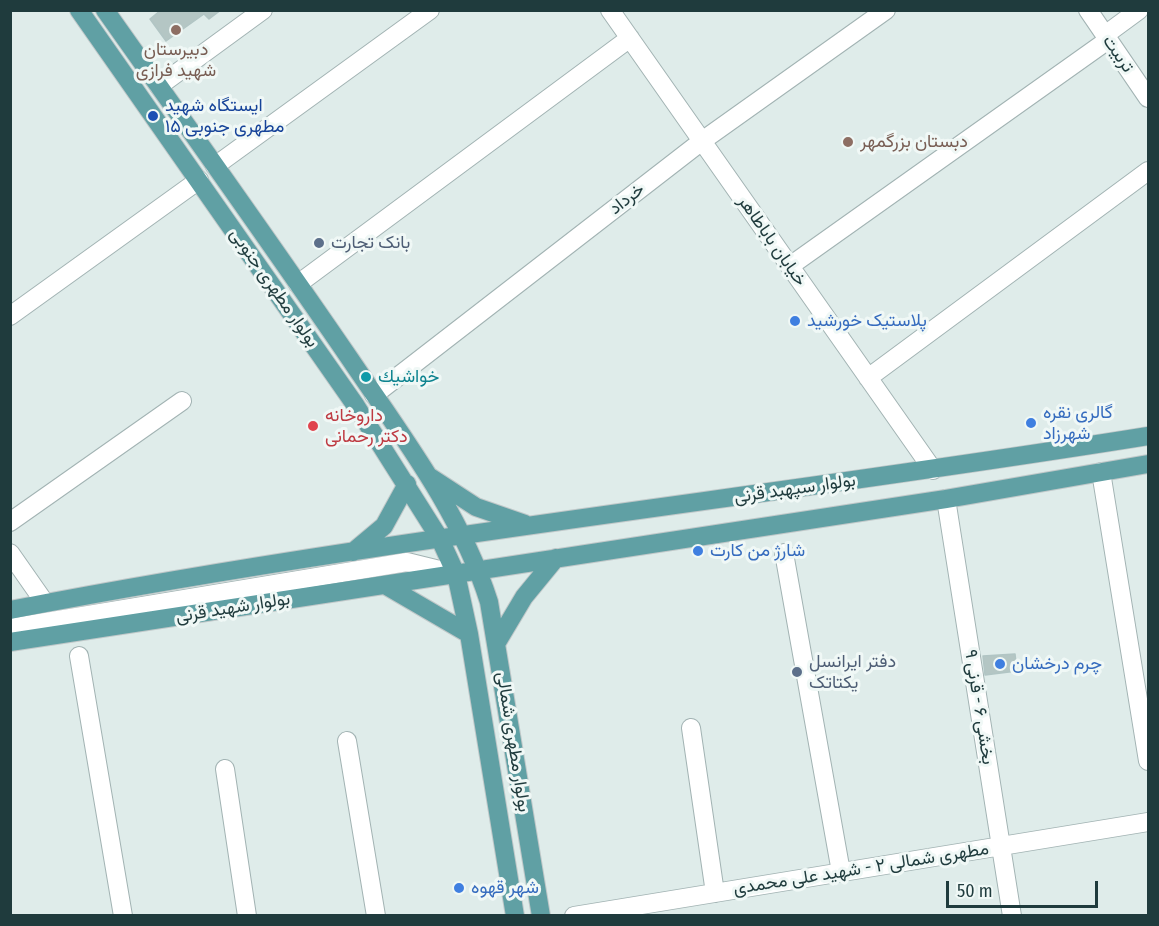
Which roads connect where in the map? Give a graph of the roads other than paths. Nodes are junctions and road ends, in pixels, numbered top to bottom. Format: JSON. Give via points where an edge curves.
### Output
{"nodes":[{"id":1,"x":79,"y":10,"type":"edge"},
{"id":2,"x":105,"y":10,"type":"edge"},
{"id":3,"x":263,"y":10,"type":"edge"},
{"id":4,"x":430,"y":10,"type":"edge"},
{"id":5,"x":610,"y":10,"type":"edge"},
{"id":6,"x":886,"y":10,"type":"edge"},
{"id":7,"x":1088,"y":10,"type":"edge"},
{"id":8,"x":1139,"y":10,"type":"edge"},
{"id":9,"x":630,"y":38,"type":"junction"},
{"id":10,"x":1106,"y":38,"type":"junction"},
{"id":11,"x":159,"y":86,"type":"junction"},
{"id":12,"x":1149,"y":98,"type":"edge"},
{"id":13,"x":702,"y":141,"type":"junction"},
{"id":14,"x":215,"y":166,"type":"junction"},
{"id":15,"x":1149,"y":171,"type":"edge"},
{"id":16,"x":199,"y":180,"type":"junction"},
{"id":17,"x":790,"y":266,"type":"junction"},
{"id":18,"x":298,"y":284,"type":"junction"},
{"id":19,"x":10,"y":316,"type":"edge"},
{"id":20,"x":868,"y":378,"type":"junction"},
{"id":21,"x":374,"y":395,"type":"junction"},
{"id":22,"x":182,"y":401,"type":"dead end"},
{"id":23,"x":1149,"y":436,"type":"edge"},
{"id":24,"x":1149,"y":464,"type":"edge"},
{"id":25,"x":933,"y":470,"type":"junction"},
{"id":26,"x":1101,"y":472,"type":"junction"},
{"id":27,"x":425,"y":473,"type":"junction"},
{"id":28,"x":407,"y":484,"type":"junction"},
{"id":29,"x":946,"y":499,"type":"junction"},
{"id":30,"x":10,"y":522,"type":"edge"},
{"id":31,"x":527,"y":525,"type":"junction"},
{"id":32,"x":463,"y":535,"type":"junction"},
{"id":33,"x":440,"y":539,"type":"junction"},
{"id":34,"x":10,"y":553,"type":"edge"},
{"id":35,"x":352,"y":553,"type":"junction"},
{"id":36,"x":784,"y":553,"type":"dead end"},
{"id":37,"x":556,"y":558,"type":"junction"},
{"id":38,"x":478,"y":570,"type":"junction"},
{"id":39,"x":456,"y":574,"type":"junction"},
{"id":40,"x":385,"y":585,"type":"junction"},
{"id":41,"x":45,"y":603,"type":"junction"},
{"id":42,"x":10,"y":610,"type":"edge"},
{"id":43,"x":10,"y":628,"type":"edge"},
{"id":44,"x":469,"y":634,"type":"junction"},
{"id":45,"x":10,"y":642,"type":"edge"},
{"id":46,"x":496,"y":644,"type":"junction"},
{"id":47,"x":79,"y":656,"type":"dead end"},
{"id":48,"x":691,"y":728,"type":"dead end"},
{"id":49,"x":347,"y":741,"type":"dead end"},
{"id":50,"x":1149,"y":762,"type":"edge"},
{"id":51,"x":225,"y":770,"type":"dead end"},
{"id":52,"x":1149,"y":822,"type":"edge"},
{"id":53,"x":1001,"y":846,"type":"junction"},
{"id":54,"x":841,"y":872,"type":"junction"},
{"id":55,"x":715,"y":892,"type":"junction"},
{"id":56,"x":123,"y":915,"type":"edge"},
{"id":57,"x":247,"y":915,"type":"edge"},
{"id":58,"x":376,"y":915,"type":"edge"},
{"id":59,"x":514,"y":915,"type":"edge"},
{"id":60,"x":542,"y":915,"type":"edge"},
{"id":61,"x":574,"y":915,"type":"edge"},
{"id":62,"x":1012,"y":915,"type":"edge"}],
"edges":[{"from":1,"to":16,"type":"main road","name":"بولوار مطهری جنوبی"},
{"from":2,"to":11,"type":"main road","name":"بولوار مطهری جنوبی"},
{"from":3,"to":11,"type":"street"},
{"from":4,"to":14,"type":"street"},
{"from":5,"to":9,"type":"street","name":"خیابان باباطاهر"},
{"from":6,"to":13,"type":"street","name":"خرداد"},
{"from":7,"to":10,"type":"street","name":"تربیت"},
{"from":8,"to":10,"type":"street"},
{"from":9,"to":13,"type":"street","name":"خیابان باباطاهر"},
{"from":9,"to":18,"type":"street"},
{"from":10,"to":12,"type":"street","name":"تربیت"},
{"from":10,"to":17,"type":"street"},
{"from":11,"to":14,"type":"main road","name":"بولوار مطهری جنوبی"},
{"from":13,"to":17,"type":"street","name":"خیابان باباطاهر"},
{"from":13,"to":21,"type":"street","name":"خرداد"},
{"from":14,"to":18,"type":"main road","name":"بولوار مطهری جنوبی"},
{"from":15,"to":20,"type":"street"},
{"from":16,"to":19,"type":"street"},
{"from":16,"to":28,"type":"main road","name":"بولوار مطهری جنوبی"},
{"from":17,"to":20,"type":"street","name":"خیابان باباطاهر"},
{"from":18,"to":21,"type":"main road","name":"بولوار مطهری جنوبی"},
{"from":20,"to":25,"type":"street","name":"خیابان باباطاهر"},
{"from":21,"to":27,"type":"main road","name":"بولوار مطهری جنوبی"},
{"from":22,"to":30,"type":"street"},
{"from":23,"to":25,"type":"main road","name":"بولوار سپهبد قرنی"},
{"from":24,"to":26,"type":"main road","name":"بولوار سپهبد قرنی"},
{"from":25,"to":31,"type":"main road","name":"بولوار سپهبد قرنی"},
{"from":26,"to":29,"type":"main road","name":"بولوار سپهبد قرنی"},
{"from":26,"to":50,"type":"street"},
{"from":27,"to":31,"type":"main road","via":[[476,507]]},
{"from":27,"to":32,"type":"main road","name":"بولوار مطهری جنوبی"},
{"from":28,"to":33,"type":"main road","name":"بولوار مطهری جنوبی"},
{"from":28,"to":35,"type":"main road","via":[[384,526]]},
{"from":29,"to":37,"type":"main road","name":"بولوار سپهبد قرنی"},
{"from":29,"to":53,"type":"street","name":"بخشی ۶ - قرنی ۹"},
{"from":31,"to":32,"type":"main road","name":"بولوار سپهبد قرنی"},
{"from":32,"to":33,"type":"main road","name":"بولوار سپهبد قرنی"},
{"from":32,"to":38,"type":"main road","name":"بولوار مطهری جنوبی"},
{"from":33,"to":35,"type":"main road","name":"بولوار شهید قرنی"},
{"from":33,"to":39,"type":"main road","name":"بولوار مطهری جنوبی"},
{"from":34,"to":41,"type":"street"},
{"from":35,"to":41,"type":"main road","name":"بولوار شهید قرنی"},
{"from":36,"to":54,"type":"street"},
{"from":37,"to":38,"type":"main road","name":"بولوار سپهبد قرنی"},
{"from":37,"to":46,"type":"main road","via":[[524,597]]},
{"from":38,"to":39,"type":"main road","name":"بولوار سپهبد قرنی"},
{"from":38,"to":46,"type":"main road","name":"بولوار مطهری شمالی","via":[[489,602]]},
{"from":39,"to":40,"type":"main road","name":"بولوار شهید قرنی"},
{"from":39,"to":43,"type":"street","via":[[407,562]]},
{"from":39,"to":44,"type":"main road","name":"بولوار مطهری شمالی"},
{"from":40,"to":44,"type":"main road"},
{"from":40,"to":45,"type":"main road","name":"بولوار شهید قرنی"},
{"from":41,"to":42,"type":"main road","name":"بولوار شهید قرنی"},
{"from":44,"to":59,"type":"main road","name":"بولوار مطهری شمالی"},
{"from":46,"to":60,"type":"main road","name":"بولوار مطهری شمالی"},
{"from":47,"to":56,"type":"street"},
{"from":48,"to":55,"type":"street"},
{"from":49,"to":58,"type":"street"},
{"from":51,"to":57,"type":"street"},
{"from":52,"to":53,"type":"street","name":"مطهری شمالی ۲ - شهید علی محمدی"},
{"from":53,"to":54,"type":"street","name":"مطهری شمالی ۲ - شهید علی محمدی"},
{"from":53,"to":62,"type":"street","name":"بخشی ۶ - قرنی ۹"},
{"from":54,"to":55,"type":"street","name":"مطهری شمالی ۲ - شهید علی محمدی"},
{"from":55,"to":61,"type":"street","name":"مطهری شمالی ۲ - شهید علی محمدی"}]}
